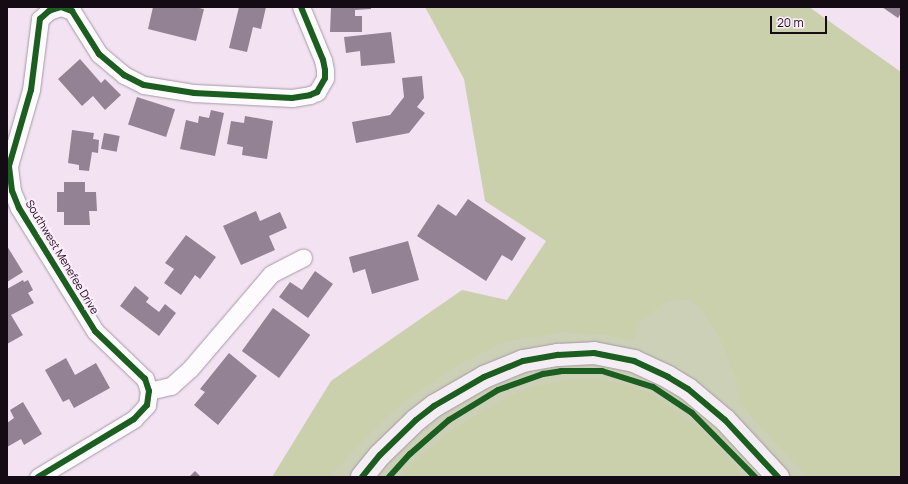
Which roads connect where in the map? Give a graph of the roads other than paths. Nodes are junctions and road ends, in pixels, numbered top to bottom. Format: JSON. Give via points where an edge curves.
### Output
{"nodes":[{"id":1,"x":61,"y":7,"type":"edge"},
{"id":2,"x":301,"y":7,"type":"edge"},
{"id":3,"x":303,"y":258,"type":"dead end"},
{"id":4,"x":149,"y":391,"type":"junction"},
{"id":5,"x":38,"y":477,"type":"edge"},
{"id":6,"x":362,"y":477,"type":"edge"},
{"id":7,"x":778,"y":477,"type":"edge"}],
"edges":[{"from":1,"to":2,"type":"street","name":"Southwest Menefee Drive","via":[[72,10],[92,44],[110,65],[144,85],[194,93],[292,98],[310,96],[317,92],[325,78],[326,70]]},
{"from":1,"to":4,"type":"street","name":"Southwest Menefee Drive","via":[[44,14],[38,26],[31,90],[9,166],[12,191],[19,208],[95,331],[145,379]]},
{"from":3,"to":4,"type":"street","via":[[271,274],[190,369],[171,386]]},
{"from":4,"to":5,"type":"street","via":[[147,405],[134,419]]},
{"from":6,"to":7,"type":"main road","via":[[380,455],[416,420],[434,406],[484,377],[523,361],[558,354],[594,353],[634,361],[688,389],[725,420]]}]}
